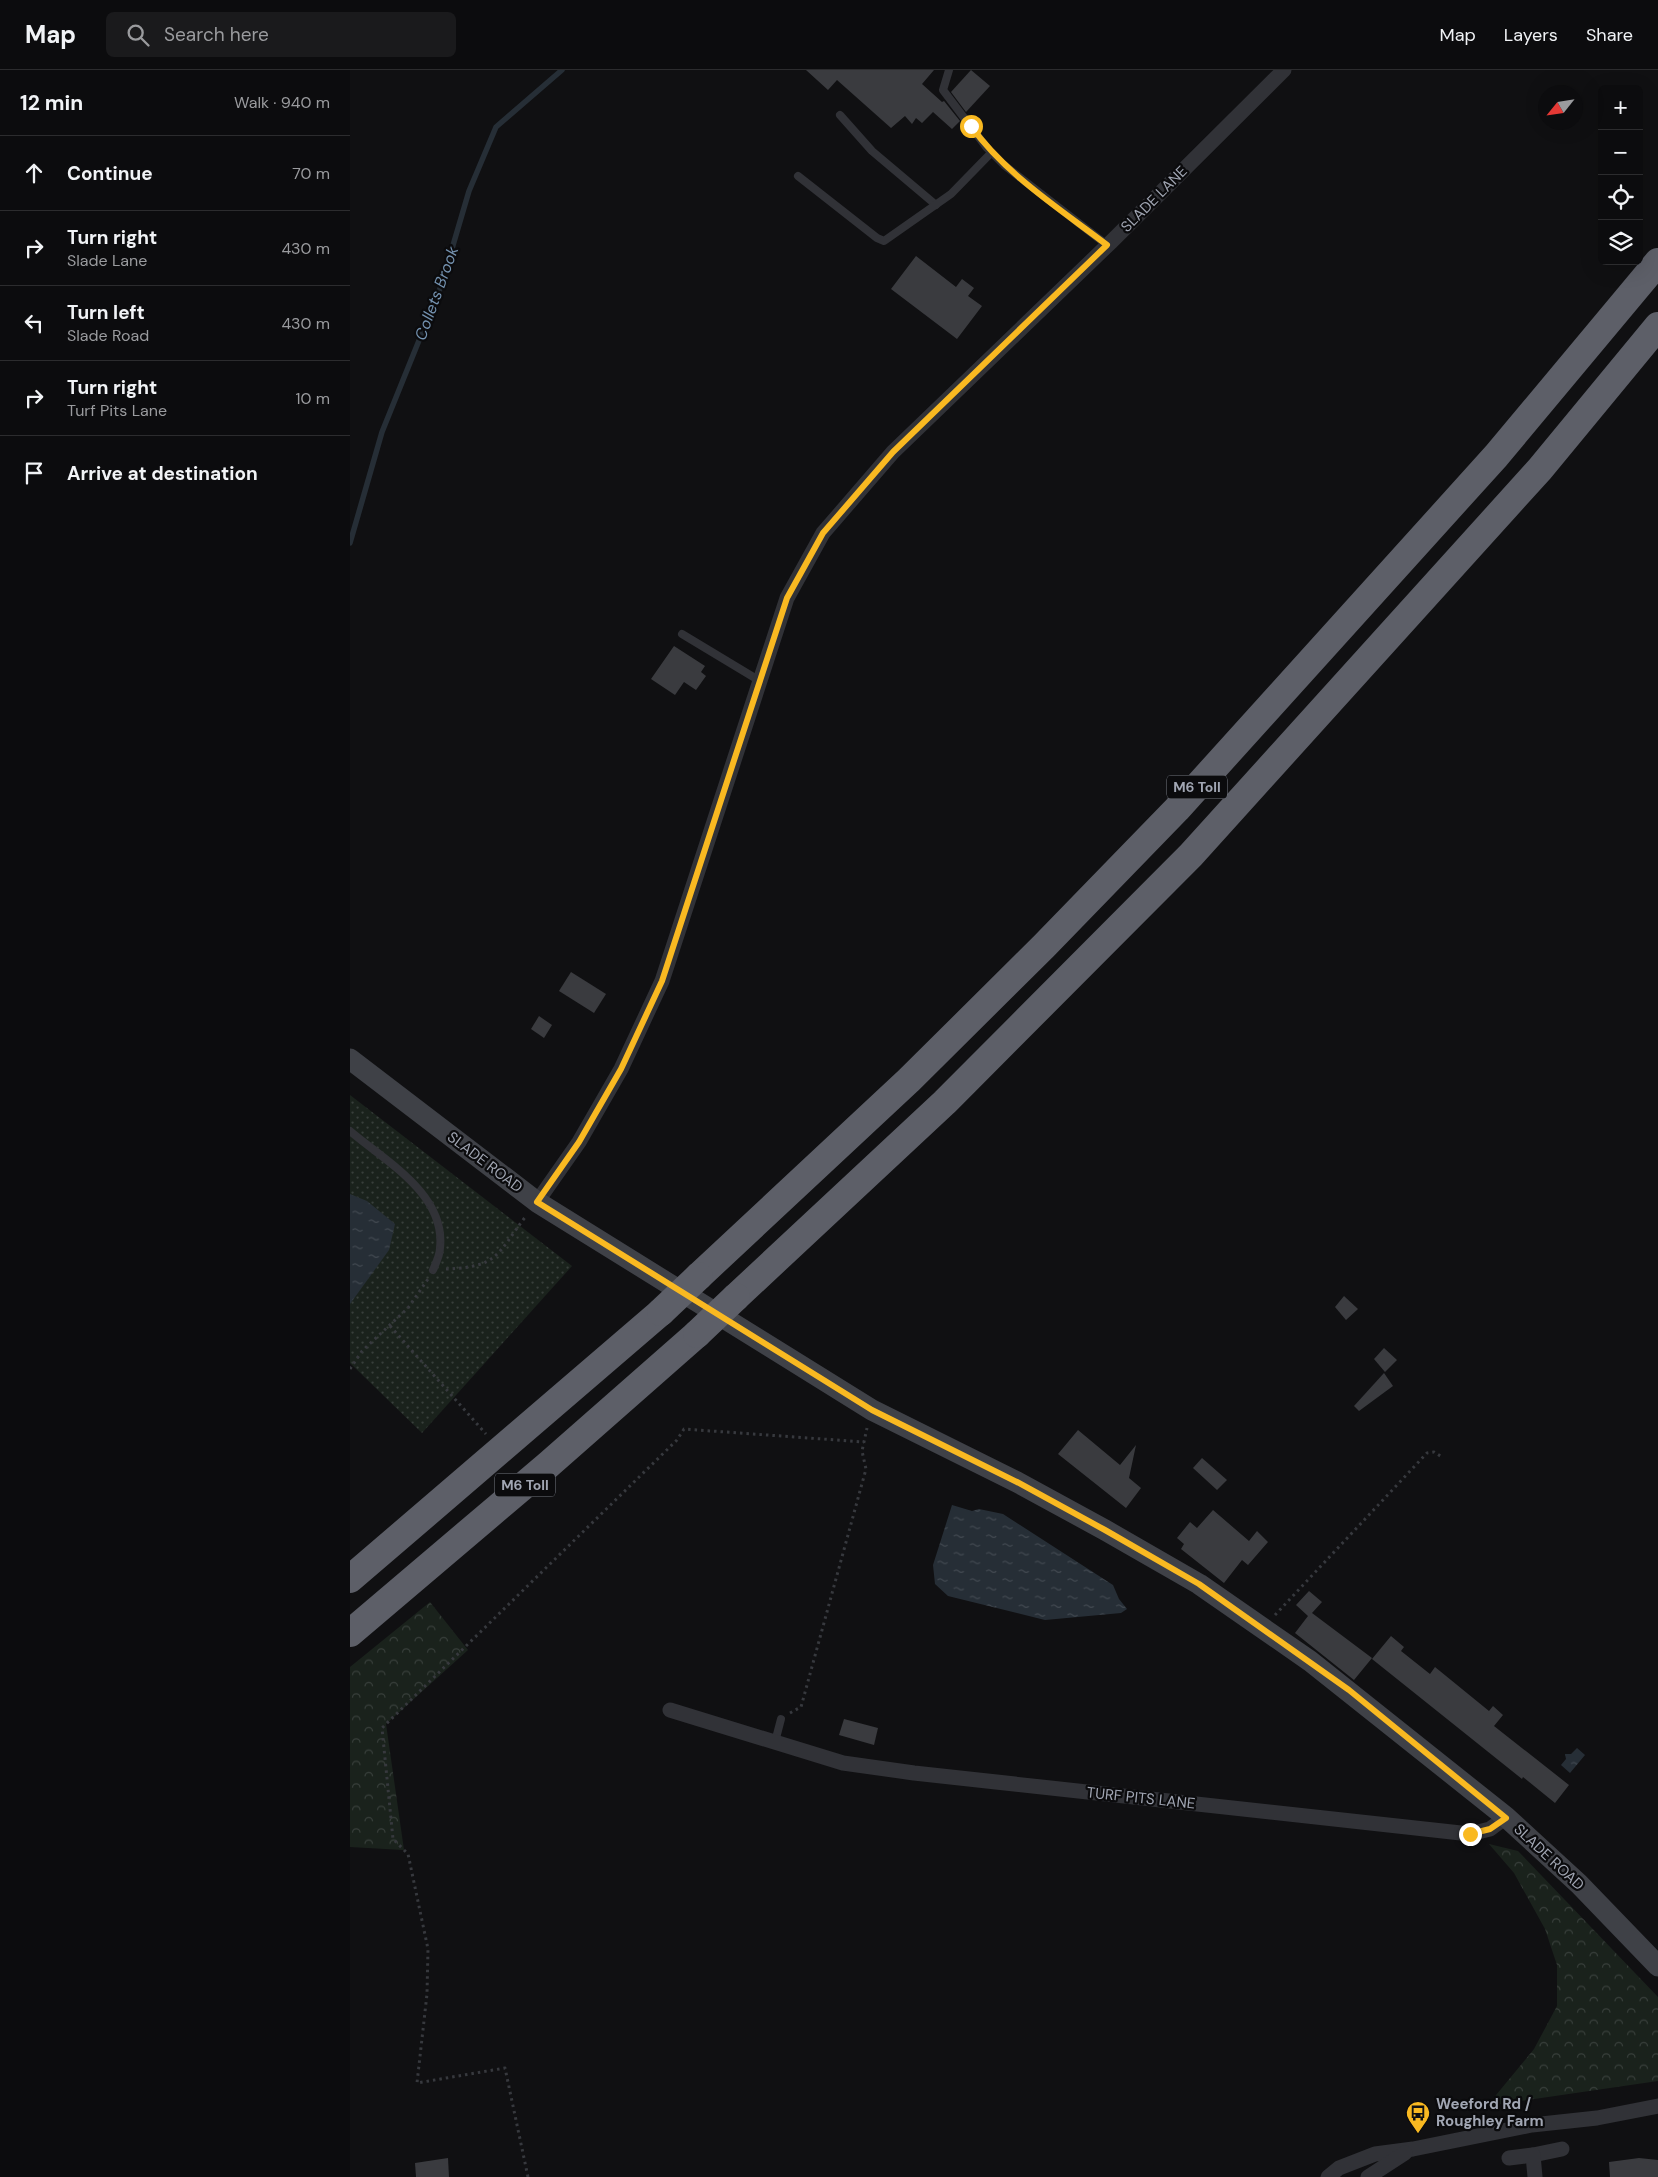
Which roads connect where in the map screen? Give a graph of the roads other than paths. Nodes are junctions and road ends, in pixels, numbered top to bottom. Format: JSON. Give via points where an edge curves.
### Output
{"nodes":[{"id":1,"x":1284,"y":70,"type":"edge"},
{"id":2,"x":946,"y":71,"type":"edge"},
{"id":3,"x":840,"y":115,"type":"dead end"},
{"id":4,"x":991,"y":153,"type":"junction"},
{"id":5,"x":798,"y":176,"type":"dead end"},
{"id":6,"x":936,"y":205,"type":"junction"},
{"id":7,"x":1107,"y":245,"type":"junction"},
{"id":8,"x":1658,"y":262,"type":"edge"},
{"id":9,"x":1658,"y":326,"type":"edge"},
{"id":10,"x":682,"y":634,"type":"dead end"},
{"id":11,"x":760,"y":681,"type":"junction"},
{"id":12,"x":352,"y":1065,"type":"edge"},
{"id":13,"x":350,"y":1131,"type":"edge"},
{"id":14,"x":537,"y":1202,"type":"junction"},
{"id":15,"x":433,"y":1270,"type":"road end"},
{"id":16,"x":350,"y":1579,"type":"edge"},
{"id":17,"x":350,"y":1633,"type":"edge"},
{"id":18,"x":670,"y":1710,"type":"dead end"},
{"id":19,"x":781,"y":1718,"type":"road end"},
{"id":20,"x":775,"y":1742,"type":"junction"},
{"id":21,"x":1506,"y":1818,"type":"junction"},
{"id":22,"x":1658,"y":1966,"type":"edge"},
{"id":23,"x":1658,"y":2106,"type":"edge"},
{"id":24,"x":1413,"y":2149,"type":"junction"},
{"id":25,"x":1562,"y":2149,"type":"dead end"},
{"id":26,"x":1532,"y":2155,"type":"junction"},
{"id":27,"x":1508,"y":2158,"type":"dead end"},
{"id":28,"x":1328,"y":2177,"type":"edge"},
{"id":29,"x":1368,"y":2177,"type":"edge"},
{"id":30,"x":1535,"y":2177,"type":"edge"}],
"edges":[{"from":1,"to":7,"type":"street","name":"SLADE LANE"},
{"from":2,"to":4,"type":"lane","via":[[943,90]]},
{"from":3,"to":6,"type":"lane","via":[[872,151]]},
{"from":4,"to":6,"type":"lane"},
{"from":4,"to":7,"type":"lane"},
{"from":5,"to":6,"type":"lane","via":[[884,241]]},
{"from":7,"to":11,"type":"street","name":"SLADE LANE","via":[[893,452],[823,533],[787,598]]},
{"from":8,"to":16,"type":"highway","number":"M6 Toll","bridge":true,"via":[[1496,456],[1177,809],[1044,946],[909,1080],[661,1312]]},
{"from":9,"to":17,"type":"highway","number":"M6 Toll","bridge":true,"via":[[1540,469],[1191,854],[945,1102],[697,1334]]},
{"from":10,"to":11,"type":"lane"},
{"from":11,"to":14,"type":"street","name":"SLADE LANE","via":[[662,981],[621,1069],[579,1142]]},
{"from":12,"to":14,"type":"main road","name":"SLADE ROAD"},
{"from":13,"to":15,"type":"lane","via":[[420,1190],[439,1227],[440,1249]]},
{"from":14,"to":21,"type":"main road","name":"SLADE ROAD","via":[[872,1410],[1017,1482],[1199,1584],[1349,1690]]},
{"from":18,"to":20,"type":"street","name":"TURF PITS LANE"},
{"from":19,"to":20,"type":"lane"},
{"from":20,"to":21,"type":"street","name":"TURF PITS LANE","via":[[843,1763],[914,1773],[1470,1834],[1490,1829]]},
{"from":21,"to":22,"type":"main road","name":"SLADE ROAD","via":[[1579,1884]]},
{"from":23,"to":24,"type":"street","via":[[1597,2118],[1532,2125]]},
{"from":24,"to":28,"type":"street","via":[[1374,2154],[1340,2168]]},
{"from":24,"to":29,"type":"street"},
{"from":25,"to":26,"type":"street"},
{"from":26,"to":27,"type":"street"},
{"from":26,"to":30,"type":"street"}]}
